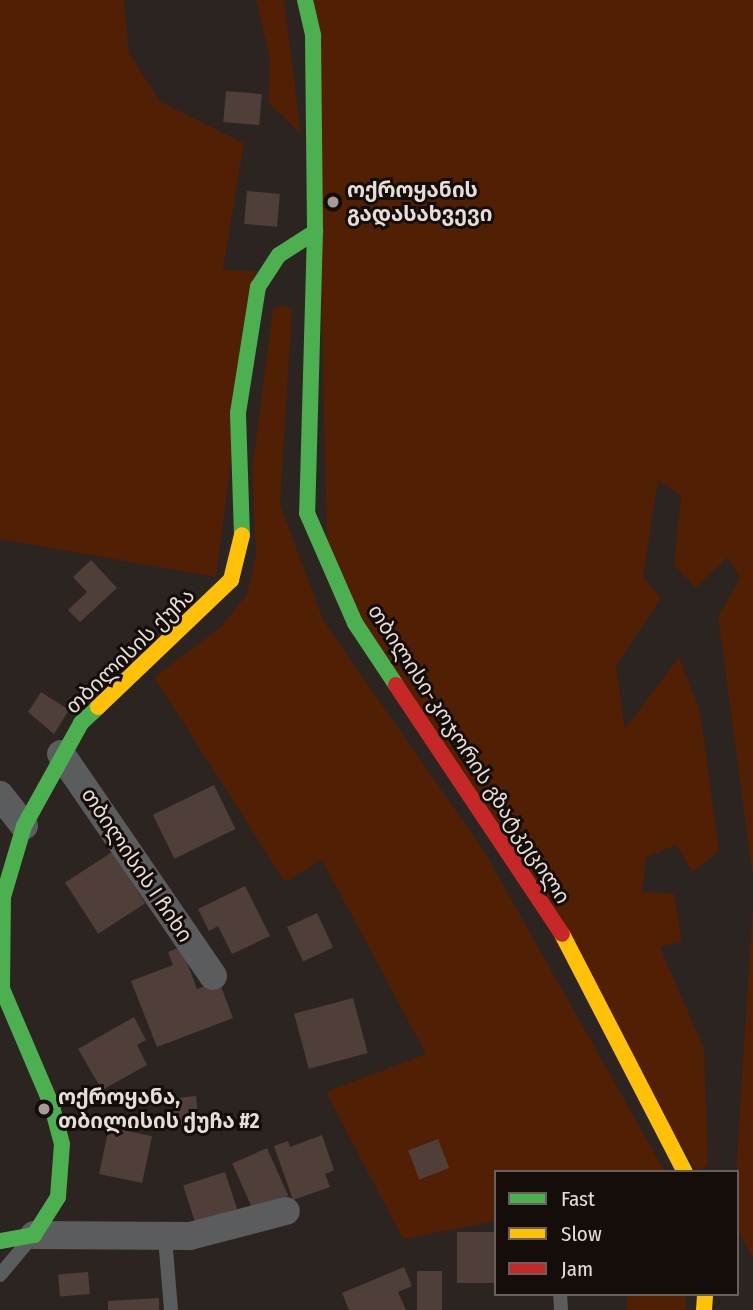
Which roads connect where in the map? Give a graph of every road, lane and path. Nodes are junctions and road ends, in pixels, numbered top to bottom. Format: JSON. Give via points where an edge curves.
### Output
{"nodes":[{"id":1,"x":305,"y":0,"type":"edge"},
{"id":2,"x":315,"y":232,"type":"junction"},
{"id":3,"x":61,"y":754,"type":"junction"},
{"id":4,"x":0,"y":795,"type":"edge"},
{"id":5,"x":24,"y":826,"type":"junction"},
{"id":6,"x":213,"y":976,"type":"dead end"},
{"id":7,"x":684,"y":1170,"type":"edge"},
{"id":8,"x":286,"y":1211,"type":"dead end"},
{"id":9,"x":34,"y":1236,"type":"junction"},
{"id":10,"x":165,"y":1238,"type":"junction"},
{"id":11,"x":0,"y":1241,"type":"edge"},
{"id":12,"x":0,"y":1275,"type":"edge"},
{"id":13,"x":171,"y":1310,"type":"edge"}],
"edges":[{"from":1,"to":2,"type":"main road","name":"თბილისი-კოჯორის გზატკეცილი","via":[[313,36]]},
{"from":2,"to":3,"type":"main road","name":"თბილისის ქუჩა","via":[[279,255],[258,287],[238,413],[242,542],[231,580],[195,620],[81,723]]},
{"from":2,"to":7,"type":"main road","name":"თბილისი-კოჯორის გზატკეცილი","via":[[307,513],[355,623],[567,941]]},
{"from":3,"to":5,"type":"main road","name":"თბილისის ქუჩა"},
{"from":3,"to":6,"type":"street","name":"თბილისის I ჩიხი"},
{"from":4,"to":5,"type":"street"},
{"from":5,"to":9,"type":"main road","name":"თბილისის ქუჩა","via":[[2,897],[2,989],[52,1106],[62,1144],[58,1197]]},
{"from":8,"to":10,"type":"street"},
{"from":9,"to":10,"type":"street"},
{"from":9,"to":11,"type":"main road"},
{"from":9,"to":12,"type":"lane"},
{"from":10,"to":13,"type":"lane"}]}
